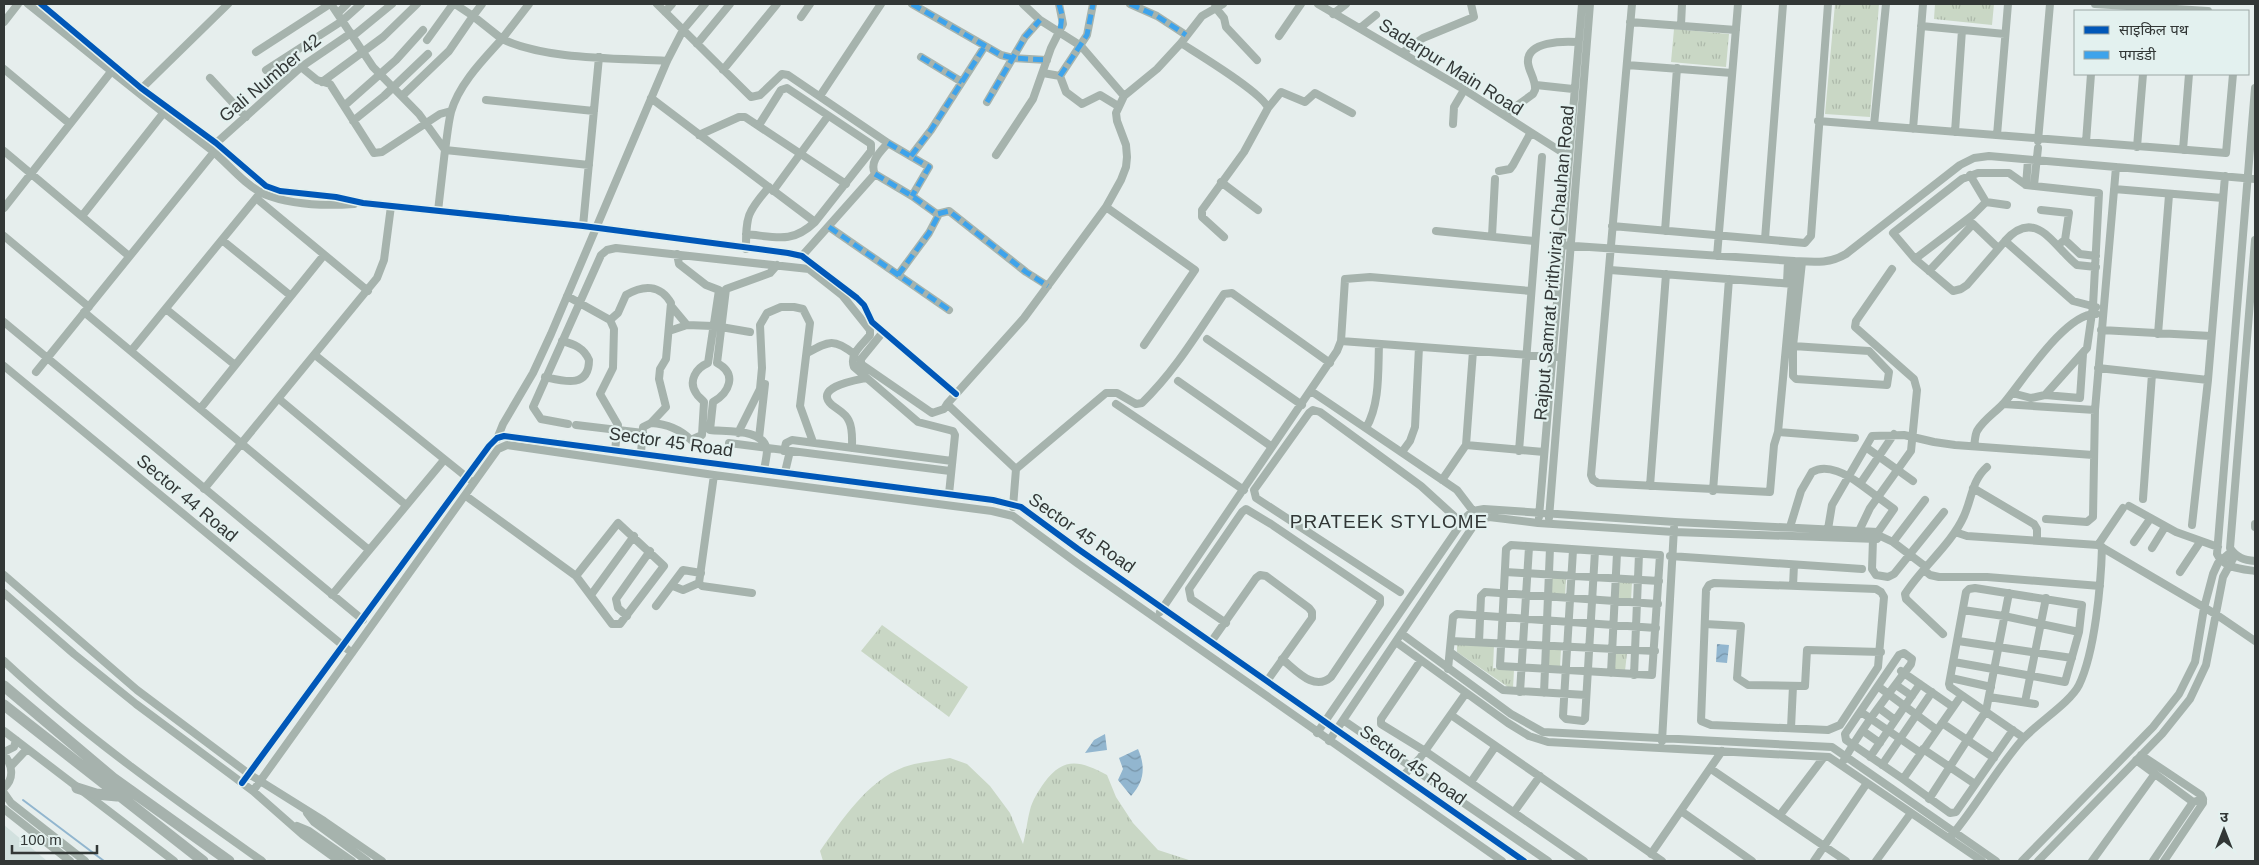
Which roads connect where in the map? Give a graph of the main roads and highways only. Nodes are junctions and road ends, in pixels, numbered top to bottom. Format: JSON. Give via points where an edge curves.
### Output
{"nodes":[{"id":1,"x":4,"y":686,"type":"edge"},
{"id":2,"x":4,"y":705,"type":"edge"},
{"id":3,"x":77,"y":788,"type":"road end"},
{"id":4,"x":117,"y":796,"type":"junction"},
{"id":5,"x":203,"y":861,"type":"edge"},
{"id":6,"x":228,"y":861,"type":"edge"}],
"edges":[{"from":1,"to":6,"type":"highway","via":[[113,778]]},
{"from":2,"to":4,"type":"highway"},
{"from":3,"to":4,"type":"highway"},
{"from":4,"to":5,"type":"highway"}]}
